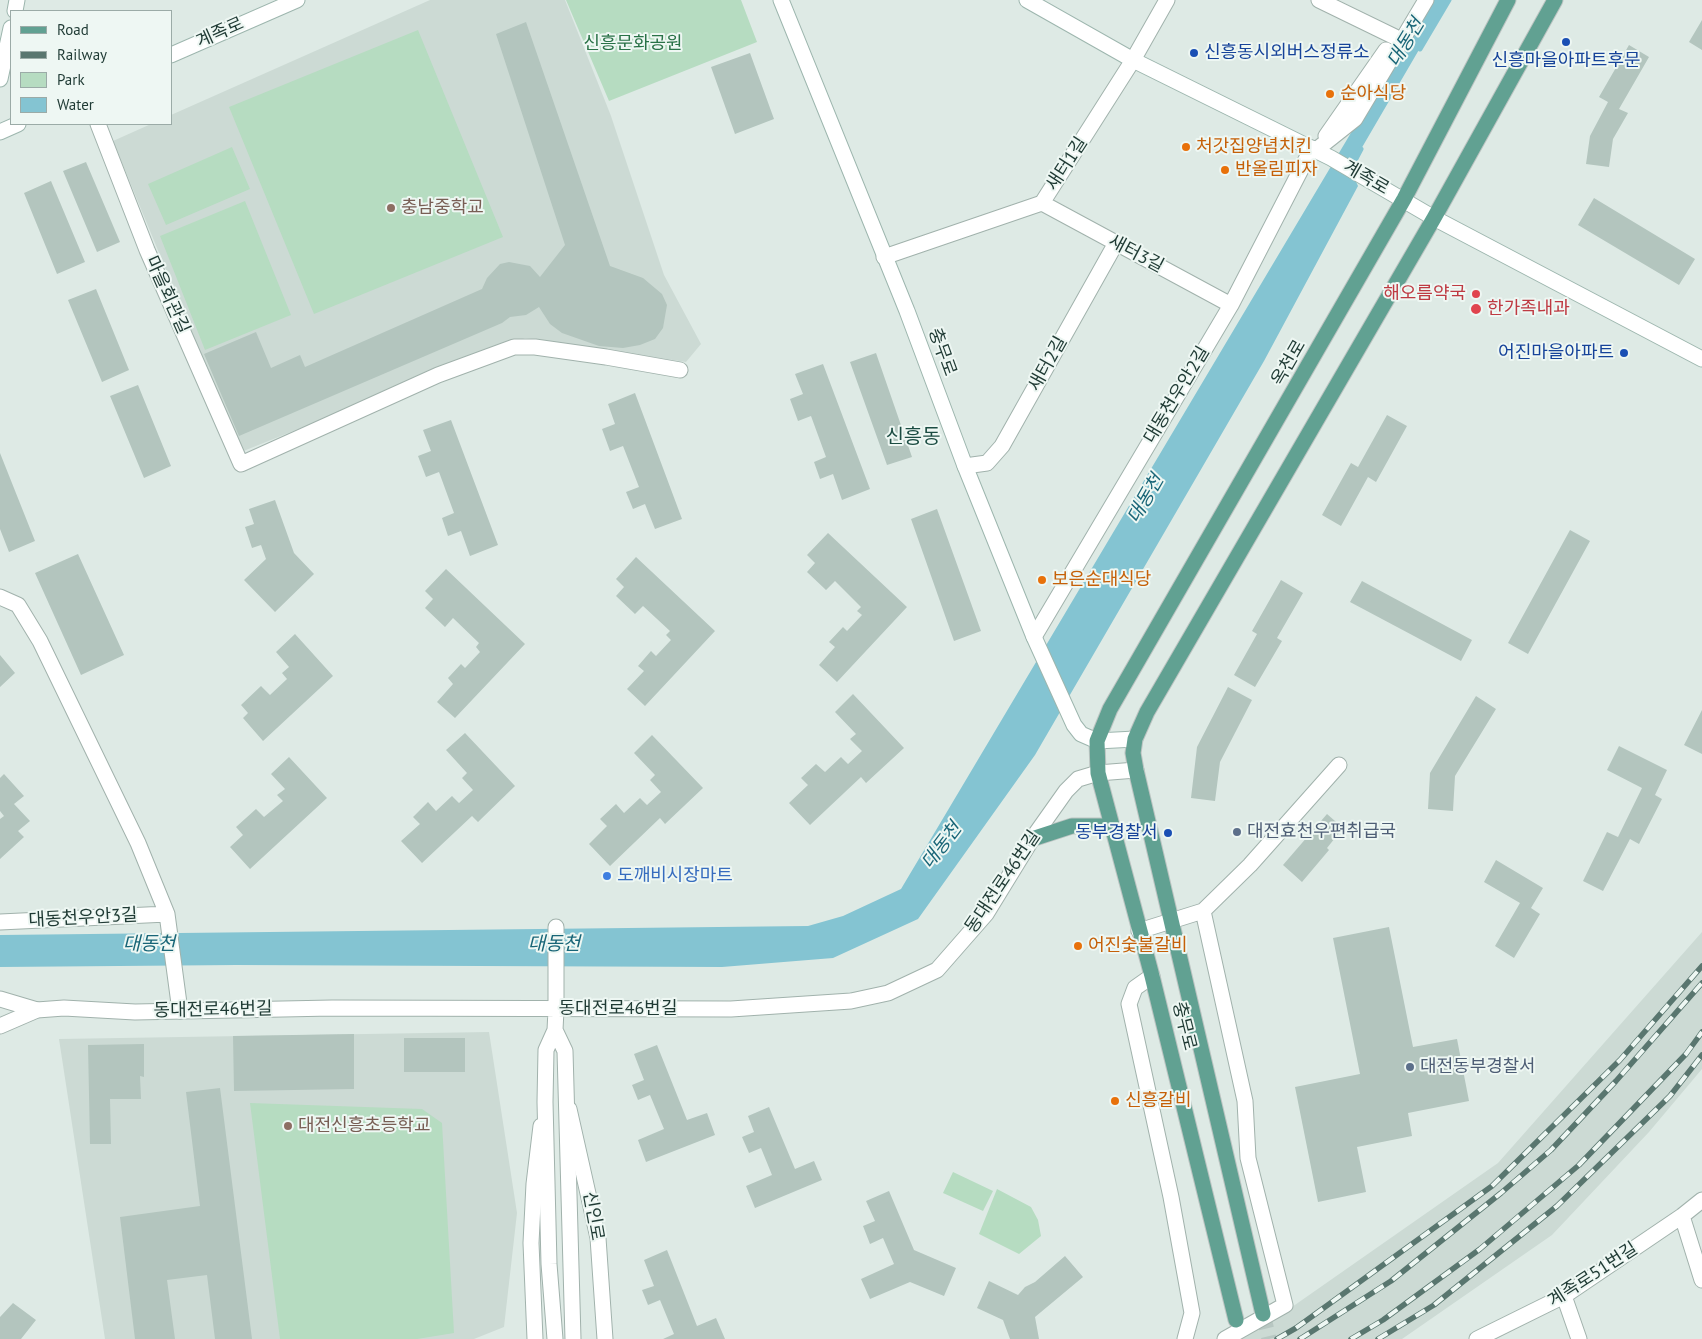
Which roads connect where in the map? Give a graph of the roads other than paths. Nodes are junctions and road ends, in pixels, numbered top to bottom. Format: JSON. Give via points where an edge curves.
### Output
{"nodes":[{"id":1,"x":297,"y":0,"type":"edge"},
{"id":2,"x":782,"y":0,"type":"edge"},
{"id":3,"x":1027,"y":0,"type":"edge"},
{"id":4,"x":1167,"y":0,"type":"edge"},
{"id":5,"x":1319,"y":0,"type":"edge"},
{"id":6,"x":1416,"y":0,"type":"edge"},
{"id":7,"x":1426,"y":0,"type":"edge"},
{"id":8,"x":1508,"y":0,"type":"edge"},
{"id":9,"x":1555,"y":0,"type":"edge"},
{"id":10,"x":279,"y":3,"type":"edge"},
{"id":11,"x":10,"y":33,"type":"edge"},
{"id":12,"x":1395,"y":37,"type":"junction"},
{"id":13,"x":172,"y":55,"type":"edge"},
{"id":14,"x":1133,"y":60,"type":"junction"},
{"id":15,"x":0,"y":78,"type":"edge"},
{"id":16,"x":16,"y":125,"type":"edge"},
{"id":17,"x":98,"y":125,"type":"edge"},
{"id":18,"x":0,"y":132,"type":"edge"},
{"id":19,"x":1314,"y":149,"type":"junction"},
{"id":20,"x":1404,"y":200,"type":"junction"},
{"id":21,"x":1042,"y":203,"type":"junction"},
{"id":22,"x":1434,"y":218,"type":"junction"},
{"id":23,"x":1116,"y":243,"type":"junction"},
{"id":24,"x":884,"y":258,"type":"junction"},
{"id":25,"x":1231,"y":305,"type":"junction"},
{"id":26,"x":1702,"y":360,"type":"edge"},
{"id":27,"x":680,"y":370,"type":"dead end"},
{"id":28,"x":965,"y":466,"type":"junction"},
{"id":29,"x":0,"y":597,"type":"edge"},
{"id":30,"x":1034,"y":637,"type":"junction"},
{"id":31,"x":1135,"y":739,"type":"junction"},
{"id":32,"x":1097,"y":741,"type":"junction"},
{"id":33,"x":1339,"y":765,"type":"dead end"},
{"id":34,"x":1136,"y":770,"type":"junction"},
{"id":35,"x":1098,"y":773,"type":"junction"},
{"id":36,"x":1113,"y":826,"type":"junction"},
{"id":37,"x":1032,"y":839,"type":"junction"},
{"id":38,"x":1203,"y":911,"type":"junction"},
{"id":39,"x":168,"y":919,"type":"junction"},
{"id":40,"x":1172,"y":921,"type":"junction"},
{"id":41,"x":0,"y":922,"type":"edge"},
{"id":42,"x":556,"y":928,"type":"dead end"},
{"id":43,"x":1139,"y":931,"type":"junction"},
{"id":44,"x":1152,"y":976,"type":"junction"},
{"id":45,"x":0,"y":999,"type":"edge"},
{"id":46,"x":37,"y":1010,"type":"junction"},
{"id":47,"x":556,"y":1010,"type":"junction"},
{"id":48,"x":180,"y":1011,"type":"junction"},
{"id":49,"x":0,"y":1026,"type":"edge"},
{"id":50,"x":555,"y":1030,"type":"junction"},
{"id":51,"x":566,"y":1096,"type":"junction"},
{"id":52,"x":545,"y":1102,"type":"junction"},
{"id":53,"x":1702,"y":1200,"type":"edge"},
{"id":54,"x":1682,"y":1216,"type":"junction"},
{"id":55,"x":1702,"y":1280,"type":"edge"},
{"id":56,"x":1564,"y":1296,"type":"junction"},
{"id":57,"x":1262,"y":1314,"type":"tunnel mouth"},
{"id":58,"x":1236,"y":1320,"type":"dead end"},
{"id":59,"x":535,"y":1339,"type":"edge"},
{"id":60,"x":555,"y":1339,"type":"edge"},
{"id":61,"x":573,"y":1339,"type":"edge"},
{"id":62,"x":605,"y":1339,"type":"edge"},
{"id":63,"x":1184,"y":1339,"type":"edge"},
{"id":64,"x":1225,"y":1339,"type":"edge"},
{"id":65,"x":1477,"y":1339,"type":"edge"},
{"id":66,"x":1579,"y":1339,"type":"edge"}],
"edges":[{"from":1,"to":10,"type":"street","name":"계족로"},
{"from":2,"to":24,"type":"street","name":"충무로"},
{"from":3,"to":14,"type":"street","name":"계족로"},
{"from":4,"to":14,"type":"street","name":"새터1길"},
{"from":5,"to":12,"type":"street"},
{"from":6,"to":12,"type":"street","name":"대동천우안2길"},
{"from":7,"to":19,"type":"street","via":[[1355,119]]},
{"from":8,"to":20,"type":"main road","name":"옥천로"},
{"from":9,"to":22,"type":"main road"},
{"from":10,"to":13,"type":"street","name":"계족로"},
{"from":11,"to":15,"type":"street"},
{"from":12,"to":19,"type":"street","name":"대동천우안2길"},
{"from":14,"to":19,"type":"street","name":"계족로"},
{"from":14,"to":21,"type":"street","name":"새터1길"},
{"from":16,"to":18,"type":"street"},
{"from":17,"to":27,"type":"street","name":"마을회관길","via":[[147,250],[241,464],[438,374],[514,347],[588,354]]},
{"from":19,"to":20,"type":"street","name":"계족로"},
{"from":19,"to":25,"type":"street","name":"대동천우안2길"},
{"from":20,"to":22,"type":"street","name":"계족로"},
{"from":20,"to":32,"type":"main road","name":"옥천로","via":[[1110,709]]},
{"from":21,"to":23,"type":"street","name":"새터3길"},
{"from":21,"to":24,"type":"street","name":"새터1길"},
{"from":22,"to":26,"type":"street","name":"계족로"},
{"from":22,"to":31,"type":"main road","via":[[1147,712]]},
{"from":23,"to":25,"type":"street","name":"새터3길"},
{"from":23,"to":28,"type":"street","name":"새터2길","via":[[1002,446],[987,462]]},
{"from":24,"to":28,"type":"street","name":"충무로","via":[[907,310]]},
{"from":25,"to":30,"type":"street","name":"대동천우안2길"},
{"from":28,"to":30,"type":"street","name":"충무로"},
{"from":29,"to":39,"type":"street","via":[[18,605],[40,641],[138,843]]},
{"from":30,"to":32,"type":"street","name":"충무로","via":[[1069,716],[1081,734]]},
{"from":31,"to":32,"type":"street"},
{"from":31,"to":34,"type":"main road","name":"충무로"},
{"from":32,"to":35,"type":"main road","name":"충무로"},
{"from":33,"to":38,"type":"street","via":[[1250,865]]},
{"from":34,"to":35,"type":"street","name":"동대전로46번길"},
{"from":34,"to":40,"type":"main road","name":"충무로"},
{"from":35,"to":36,"type":"main road","name":"충무로"},
{"from":35,"to":37,"type":"street","name":"동대전로46번길","via":[[1078,779],[1066,791]]},
{"from":36,"to":37,"type":"main road","via":[[1072,826]]},
{"from":36,"to":43,"type":"main road","name":"충무로"},
{"from":37,"to":47,"type":"street","name":"동대전로46번길","via":[[986,914],[937,970],[888,993],[851,1001],[731,1009]]},
{"from":38,"to":40,"type":"street"},
{"from":38,"to":64,"type":"street","via":[[1245,1101],[1248,1158],[1285,1305]]},
{"from":39,"to":41,"type":"street","name":"대동천우안3길"},
{"from":39,"to":48,"type":"street"},
{"from":40,"to":43,"type":"street"},
{"from":40,"to":57,"type":"main road","name":"충무로"},
{"from":42,"to":47,"type":"street","name":"신인로"},
{"from":43,"to":44,"type":"main road","name":"충무로"},
{"from":44,"to":58,"type":"main road","name":"충무로"},
{"from":44,"to":63,"type":"street","via":[[1136,988],[1129,1004],[1171,1197],[1192,1313]]},
{"from":45,"to":46,"type":"street"},
{"from":46,"to":48,"type":"street","name":"동대전로46번길"},
{"from":46,"to":49,"type":"street","name":"동대전로46번길"},
{"from":47,"to":48,"type":"street","name":"동대전로46번길","via":[[472,1007]]},
{"from":47,"to":50,"type":"street","name":"신인로"},
{"from":50,"to":51,"type":"street","name":"신인로","via":[[565,1051]]},
{"from":50,"to":52,"type":"street","name":"신인로","via":[[546,1050]]},
{"from":51,"to":61,"type":"street","name":"신인로"},
{"from":51,"to":62,"type":"street","name":"신인로","via":[[598,1238]]},
{"from":52,"to":59,"type":"street","name":"신인로","via":[[534,1184],[531,1243]]},
{"from":52,"to":60,"type":"street","name":"신인로","via":[[549,1264]]},
{"from":53,"to":54,"type":"street","name":"계족로51번길"},
{"from":54,"to":55,"type":"street"},
{"from":54,"to":56,"type":"street","name":"계족로51번길"},
{"from":56,"to":65,"type":"street","name":"계족로51번길"},
{"from":56,"to":66,"type":"street"}]}
